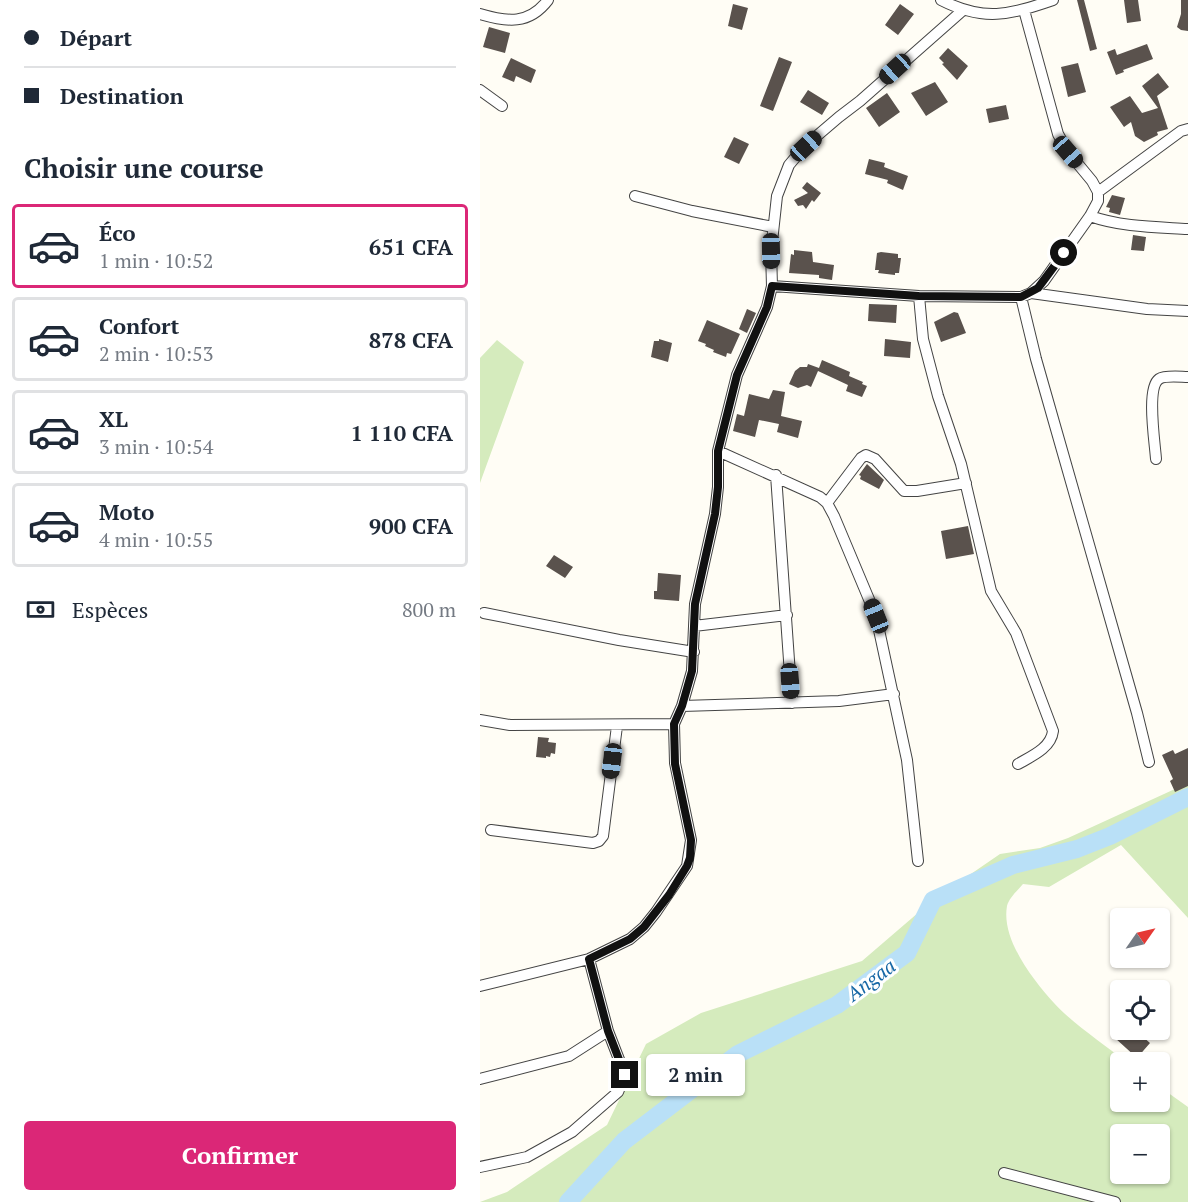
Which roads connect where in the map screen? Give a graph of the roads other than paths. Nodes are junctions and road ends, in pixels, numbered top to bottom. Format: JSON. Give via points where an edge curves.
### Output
{"nodes":[{"id":1,"x":548,"y":0,"type":"edge"},
{"id":2,"x":941,"y":0,"type":"edge"},
{"id":3,"x":1053,"y":0,"type":"edge"},
{"id":4,"x":962,"y":10,"type":"junction"},
{"id":5,"x":1024,"y":10,"type":"junction"},
{"id":6,"x":480,"y":14,"type":"edge"},
{"id":7,"x":480,"y":90,"type":"edge"},
{"id":8,"x":502,"y":106,"type":"dead end"},
{"id":9,"x":1188,"y":129,"type":"edge"},
{"id":10,"x":1098,"y":192,"type":"junction"},
{"id":11,"x":635,"y":196,"type":"dead end"},
{"id":12,"x":1090,"y":216,"type":"junction"},
{"id":13,"x":773,"y":227,"type":"junction"},
{"id":14,"x":1188,"y":229,"type":"edge"},
{"id":15,"x":772,"y":286,"type":"junction"},
{"id":16,"x":1026,"y":295,"type":"junction"},
{"id":17,"x":919,"y":296,"type":"junction"},
{"id":18,"x":1188,"y":311,"type":"edge"},
{"id":19,"x":1188,"y":377,"type":"edge"},
{"id":20,"x":718,"y":451,"type":"junction"},
{"id":21,"x":1156,"y":459,"type":"dead end"},
{"id":22,"x":776,"y":475,"type":"junction"},
{"id":23,"x":966,"y":483,"type":"junction"},
{"id":24,"x":827,"y":503,"type":"junction"},
{"id":25,"x":484,"y":613,"type":"dead end"},
{"id":26,"x":787,"y":615,"type":"junction"},
{"id":27,"x":694,"y":626,"type":"junction"},
{"id":28,"x":694,"y":652,"type":"junction"},
{"id":29,"x":894,"y":694,"type":"junction"},
{"id":30,"x":792,"y":703,"type":"junction"},
{"id":31,"x":682,"y":706,"type":"junction"},
{"id":32,"x":480,"y":720,"type":"edge"},
{"id":33,"x":674,"y":724,"type":"junction"},
{"id":34,"x":617,"y":726,"type":"junction"},
{"id":35,"x":1149,"y":762,"type":"dead end"},
{"id":36,"x":1018,"y":764,"type":"dead end"},
{"id":37,"x":491,"y":831,"type":"dead end"},
{"id":38,"x":918,"y":861,"type":"dead end"},
{"id":39,"x":589,"y":959,"type":"junction"},
{"id":40,"x":480,"y":986,"type":"edge"},
{"id":41,"x":608,"y":1031,"type":"junction"},
{"id":42,"x":480,"y":1079,"type":"edge"},
{"id":43,"x":480,"y":1167,"type":"edge"},
{"id":44,"x":1004,"y":1173,"type":"dead end"},
{"id":45,"x":1115,"y":1202,"type":"edge"}],
"edges":[{"from":1,"to":6,"type":"street","via":[[542,9],[512,21]]},
{"from":2,"to":4,"type":"street"},
{"from":3,"to":5,"type":"street"},
{"from":4,"to":5,"type":"street","via":[[981,14]]},
{"from":4,"to":13,"type":"street","via":[[795,157],[777,196]]},
{"from":5,"to":10,"type":"street","via":[[1058,134]]},
{"from":7,"to":8,"type":"street"},
{"from":9,"to":10,"type":"street"},
{"from":10,"to":12,"type":"street"},
{"from":11,"to":13,"type":"street","via":[[692,212]]},
{"from":12,"to":14,"type":"street","via":[[1127,224]]},
{"from":12,"to":16,"type":"street","via":[[1044,281]]},
{"from":13,"to":15,"type":"street"},
{"from":15,"to":17,"type":"street"},
{"from":15,"to":20,"type":"street","via":[[767,307],[737,375]]},
{"from":16,"to":17,"type":"street"},
{"from":16,"to":18,"type":"street"},
{"from":16,"to":35,"type":"street","via":[[1036,359]]},
{"from":17,"to":23,"type":"street","via":[[926,350]]},
{"from":19,"to":21,"type":"street","via":[[1163,377],[1155,385],[1152,397]]},
{"from":20,"to":22,"type":"street"},
{"from":20,"to":27,"type":"street","via":[[715,514],[695,604]]},
{"from":22,"to":24,"type":"street"},
{"from":22,"to":26,"type":"street"},
{"from":23,"to":24,"type":"street","via":[[904,491],[875,459],[866,455]]},
{"from":23,"to":36,"type":"street","via":[[991,591],[1016,633],[1053,731],[1048,745]]},
{"from":24,"to":29,"type":"street","via":[[876,616]]},
{"from":25,"to":28,"type":"street"},
{"from":26,"to":27,"type":"street"},
{"from":26,"to":30,"type":"street"},
{"from":27,"to":28,"type":"street"},
{"from":28,"to":31,"type":"street"},
{"from":29,"to":30,"type":"street"},
{"from":29,"to":38,"type":"street","via":[[907,760]]},
{"from":30,"to":31,"type":"street"},
{"from":31,"to":33,"type":"street"},
{"from":32,"to":34,"type":"street","via":[[510,725]]},
{"from":33,"to":34,"type":"street"},
{"from":33,"to":39,"type":"street","via":[[675,764],[691,840],[687,866],[637,933]]},
{"from":34,"to":37,"type":"street","via":[[603,836],[599,841]]},
{"from":39,"to":40,"type":"street"},
{"from":39,"to":41,"type":"street"},
{"from":41,"to":42,"type":"street","via":[[569,1056]]},
{"from":41,"to":43,"type":"street","via":[[625,1075],[618,1092],[572,1132],[527,1157]]},
{"from":44,"to":45,"type":"street"}]}
